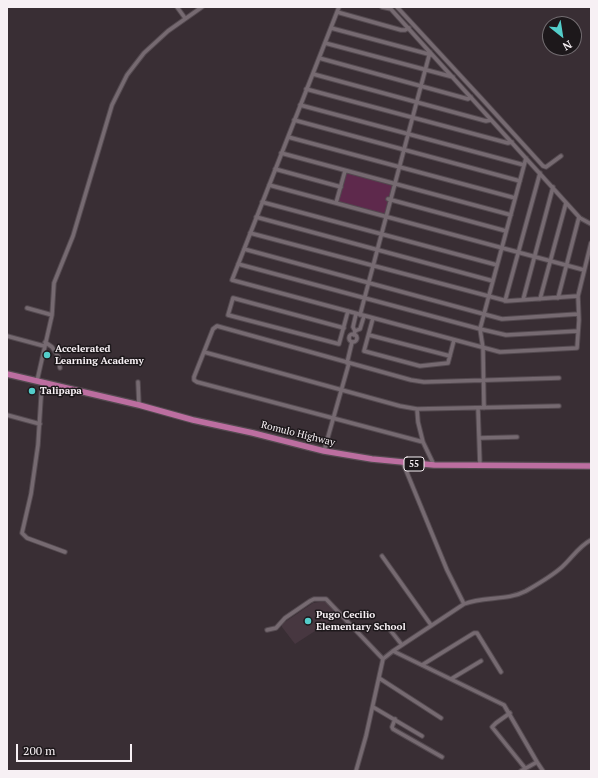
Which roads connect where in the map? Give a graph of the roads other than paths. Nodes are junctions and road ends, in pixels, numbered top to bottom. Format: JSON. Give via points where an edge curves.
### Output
{"nodes":[{"id":1,"x":177,"y":7,"type":"edge"},
{"id":2,"x":202,"y":7,"type":"edge"},
{"id":3,"x":339,"y":7,"type":"edge"},
{"id":4,"x":382,"y":7,"type":"edge"},
{"id":5,"x":396,"y":7,"type":"edge"},
{"id":6,"x":390,"y":8,"type":"edge"},
{"id":7,"x":337,"y":12,"type":"junction"},
{"id":8,"x":185,"y":18,"type":"junction"},
{"id":9,"x":331,"y":28,"type":"junction"},
{"id":10,"x":409,"y":28,"type":"junction"},
{"id":11,"x":325,"y":43,"type":"junction"},
{"id":12,"x":431,"y":54,"type":"junction"},
{"id":13,"x":319,"y":58,"type":"junction"},
{"id":14,"x":426,"y":70,"type":"junction"},
{"id":15,"x":313,"y":74,"type":"junction"},
{"id":16,"x":453,"y":78,"type":"junction"},
{"id":17,"x":421,"y":86,"type":"junction"},
{"id":18,"x":306,"y":89,"type":"junction"},
{"id":19,"x":471,"y":97,"type":"junction"},
{"id":20,"x":417,"y":102,"type":"junction"},
{"id":21,"x":300,"y":105,"type":"junction"},
{"id":22,"x":413,"y":118,"type":"junction"},
{"id":23,"x":294,"y":120,"type":"junction"},
{"id":24,"x":491,"y":120,"type":"junction"},
{"id":25,"x":408,"y":134,"type":"junction"},
{"id":26,"x":288,"y":137,"type":"junction"},
{"id":27,"x":512,"y":142,"type":"junction"},
{"id":28,"x":404,"y":150,"type":"junction"},
{"id":29,"x":281,"y":153,"type":"junction"},
{"id":30,"x":560,"y":156,"type":"dead end"},
{"id":31,"x":526,"y":158,"type":"junction"},
{"id":32,"x":524,"y":165,"type":"junction"},
{"id":33,"x":400,"y":167,"type":"junction"},
{"id":34,"x":275,"y":169,"type":"junction"},
{"id":35,"x":345,"y":171,"type":"junction"},
{"id":36,"x":540,"y":173,"type":"junction"},
{"id":37,"x":520,"y":181,"type":"junction"},
{"id":38,"x":395,"y":184,"type":"junction"},
{"id":39,"x":269,"y":185,"type":"junction"},
{"id":40,"x":341,"y":187,"type":"junction"},
{"id":41,"x":553,"y":188,"type":"junction"},
{"id":42,"x":515,"y":198,"type":"junction"},
{"id":43,"x":389,"y":200,"type":"junction"},
{"id":44,"x":262,"y":202,"type":"junction"},
{"id":45,"x":566,"y":202,"type":"junction"},
{"id":46,"x":336,"y":203,"type":"junction"},
{"id":47,"x":511,"y":215,"type":"junction"},
{"id":48,"x":256,"y":217,"type":"junction"},
{"id":49,"x":386,"y":217,"type":"junction"},
{"id":50,"x":579,"y":217,"type":"junction"},
{"id":51,"x":591,"y":224,"type":"edge"},
{"id":52,"x":506,"y":232,"type":"junction"},
{"id":53,"x":250,"y":233,"type":"junction"},
{"id":54,"x":382,"y":234,"type":"junction"},
{"id":55,"x":591,"y":243,"type":"edge"},
{"id":56,"x":502,"y":248,"type":"junction"},
{"id":57,"x":244,"y":249,"type":"junction"},
{"id":58,"x":377,"y":250,"type":"junction"},
{"id":59,"x":518,"y":252,"type":"junction"},
{"id":60,"x":534,"y":257,"type":"junction"},
{"id":61,"x":551,"y":261,"type":"junction"},
{"id":62,"x":238,"y":264,"type":"junction"},
{"id":63,"x":497,"y":265,"type":"junction"},
{"id":64,"x":567,"y":265,"type":"junction"},
{"id":65,"x":373,"y":266,"type":"junction"},
{"id":66,"x":584,"y":270,"type":"junction"},
{"id":67,"x":493,"y":281,"type":"junction"},
{"id":68,"x":368,"y":283,"type":"junction"},
{"id":69,"x":578,"y":296,"type":"junction"},
{"id":70,"x":489,"y":297,"type":"junction"},
{"id":71,"x":364,"y":298,"type":"junction"},
{"id":72,"x":558,"y":298,"type":"junction"},
{"id":73,"x":540,"y":299,"type":"junction"},
{"id":74,"x":523,"y":300,"type":"junction"},
{"id":75,"x":505,"y":301,"type":"junction"},
{"id":76,"x":27,"y":308,"type":"dead end"},
{"id":77,"x":348,"y":312,"type":"junction"},
{"id":78,"x":484,"y":314,"type":"junction"},
{"id":79,"x":578,"y":314,"type":"junction"},
{"id":80,"x":52,"y":315,"type":"junction"},
{"id":81,"x":360,"y":315,"type":"junction"},
{"id":82,"x":373,"y":318,"type":"junction"},
{"id":83,"x":344,"y":328,"type":"junction"},
{"id":84,"x":480,"y":329,"type":"junction"},
{"id":85,"x":578,"y":331,"type":"junction"},
{"id":86,"x":355,"y":333,"type":"junction"},
{"id":87,"x":369,"y":335,"type":"junction"},
{"id":88,"x":7,"y":336,"type":"edge"},
{"id":89,"x":454,"y":340,"type":"junction"},
{"id":90,"x":45,"y":344,"type":"junction"},
{"id":91,"x":483,"y":348,"type":"junction"},
{"id":92,"x":204,"y":352,"type":"junction"},
{"id":93,"x":450,"y":356,"type":"junction"},
{"id":94,"x":348,"y":363,"type":"junction"},
{"id":95,"x":60,"y":368,"type":"dead end"},
{"id":96,"x":7,"y":374,"type":"edge"},
{"id":97,"x":559,"y":378,"type":"dead end"},
{"id":98,"x":483,"y":379,"type":"junction"},
{"id":99,"x":39,"y":382,"type":"junction"},
{"id":100,"x":138,"y":382,"type":"dead end"},
{"id":101,"x":341,"y":390,"type":"junction"},
{"id":102,"x":139,"y":405,"type":"junction"},
{"id":103,"x":559,"y":406,"type":"dead end"},
{"id":104,"x":478,"y":408,"type":"junction"},
{"id":105,"x":484,"y":408,"type":"junction"},
{"id":106,"x":417,"y":409,"type":"junction"},
{"id":107,"x":7,"y":415,"type":"edge"},
{"id":108,"x":333,"y":418,"type":"junction"},
{"id":109,"x":40,"y":424,"type":"junction"},
{"id":110,"x":517,"y":437,"type":"dead end"},
{"id":111,"x":478,"y":438,"type":"junction"},
{"id":112,"x":423,"y":442,"type":"junction"},
{"id":113,"x":324,"y":451,"type":"junction"},
{"id":114,"x":404,"y":463,"type":"junction"},
{"id":115,"x":434,"y":465,"type":"junction"},
{"id":116,"x":480,"y":466,"type":"junction"},
{"id":117,"x":591,"y":466,"type":"edge"},
{"id":118,"x":591,"y":540,"type":"edge"},
{"id":119,"x":66,"y":552,"type":"dead end"},
{"id":120,"x":382,"y":556,"type":"dead end"},
{"id":121,"x":464,"y":604,"type":"junction"},
{"id":122,"x":431,"y":625,"type":"junction"},
{"id":123,"x":386,"y":626,"type":"dead end"},
{"id":124,"x":267,"y":630,"type":"dead end"},
{"id":125,"x":402,"y":645,"type":"junction"},
{"id":126,"x":393,"y":651,"type":"junction"},
{"id":127,"x":383,"y":659,"type":"junction"},
{"id":128,"x":480,"y":661,"type":"dead end"},
{"id":129,"x":422,"y":665,"type":"junction"},
{"id":130,"x":501,"y":672,"type":"dead end"},
{"id":131,"x":379,"y":678,"type":"junction"},
{"id":132,"x":451,"y":679,"type":"junction"},
{"id":133,"x":373,"y":707,"type":"junction"},
{"id":134,"x":510,"y":713,"type":"junction"},
{"id":135,"x":441,"y":718,"type":"dead end"},
{"id":136,"x":395,"y":719,"type":"junction"},
{"id":137,"x":422,"y":736,"type":"dead end"},
{"id":138,"x":442,"y":757,"type":"dead end"},
{"id":139,"x":537,"y":762,"type":"junction"},
{"id":140,"x":526,"y":768,"type":"junction"},
{"id":141,"x":356,"y":771,"type":"edge"},
{"id":142,"x":522,"y":771,"type":"edge"},
{"id":143,"x":543,"y":771,"type":"edge"}],
"edges":[{"from":1,"to":8,"type":"street"},
{"from":2,"to":8,"type":"street"},
{"from":3,"to":7,"type":"street"},
{"from":4,"to":6,"type":"street"},
{"from":5,"to":30,"type":"street","via":[[543,166],[546,167]]},
{"from":6,"to":10,"type":"street"},
{"from":7,"to":9,"type":"street"},
{"from":7,"to":10,"type":"street","via":[[401,30]]},
{"from":8,"to":80,"type":"street","via":[[144,53],[118,90],[73,236],[54,283]]},
{"from":9,"to":11,"type":"street"},
{"from":9,"to":12,"type":"street"},
{"from":10,"to":12,"type":"street"},
{"from":11,"to":13,"type":"street"},
{"from":11,"to":14,"type":"street"},
{"from":12,"to":14,"type":"street"},
{"from":12,"to":16,"type":"street"},
{"from":13,"to":15,"type":"street"},
{"from":13,"to":17,"type":"street"},
{"from":14,"to":16,"type":"street"},
{"from":14,"to":17,"type":"street"},
{"from":15,"to":18,"type":"street"},
{"from":15,"to":20,"type":"street"},
{"from":16,"to":19,"type":"street"},
{"from":17,"to":19,"type":"street","via":[[468,99]]},
{"from":17,"to":20,"type":"street"},
{"from":18,"to":21,"type":"street"},
{"from":18,"to":22,"type":"street"},
{"from":19,"to":24,"type":"street"},
{"from":20,"to":22,"type":"street"},
{"from":20,"to":24,"type":"street","via":[[486,121]]},
{"from":21,"to":23,"type":"street"},
{"from":21,"to":25,"type":"street"},
{"from":22,"to":25,"type":"street"},
{"from":22,"to":27,"type":"street"},
{"from":23,"to":26,"type":"street"},
{"from":23,"to":28,"type":"street"},
{"from":24,"to":27,"type":"street"},
{"from":25,"to":28,"type":"street"},
{"from":25,"to":32,"type":"street"},
{"from":26,"to":29,"type":"street"},
{"from":26,"to":33,"type":"street"},
{"from":27,"to":31,"type":"street"},
{"from":28,"to":33,"type":"street"},
{"from":28,"to":37,"type":"street"},
{"from":29,"to":34,"type":"street"},
{"from":29,"to":35,"type":"street"},
{"from":31,"to":32,"type":"street"},
{"from":31,"to":36,"type":"street"},
{"from":32,"to":37,"type":"street"},
{"from":33,"to":38,"type":"street"},
{"from":33,"to":42,"type":"street"},
{"from":34,"to":39,"type":"street"},
{"from":34,"to":40,"type":"street"},
{"from":35,"to":38,"type":"street"},
{"from":35,"to":40,"type":"street"},
{"from":36,"to":41,"type":"street"},
{"from":36,"to":59,"type":"street"},
{"from":37,"to":42,"type":"street"},
{"from":38,"to":43,"type":"street"},
{"from":38,"to":47,"type":"street"},
{"from":39,"to":44,"type":"street"},
{"from":39,"to":46,"type":"street"},
{"from":40,"to":46,"type":"street"},
{"from":41,"to":45,"type":"street"},
{"from":41,"to":60,"type":"street"},
{"from":42,"to":47,"type":"street"},
{"from":43,"to":49,"type":"street"},
{"from":43,"to":52,"type":"street"},
{"from":44,"to":48,"type":"street"},
{"from":44,"to":54,"type":"street"},
{"from":45,"to":50,"type":"street"},
{"from":45,"to":61,"type":"street"},
{"from":46,"to":49,"type":"street"},
{"from":47,"to":52,"type":"street"},
{"from":48,"to":53,"type":"street"},
{"from":48,"to":58,"type":"street"},
{"from":49,"to":54,"type":"street"},
{"from":49,"to":56,"type":"street"},
{"from":50,"to":51,"type":"street"},
{"from":50,"to":64,"type":"street"},
{"from":52,"to":56,"type":"street"},
{"from":53,"to":57,"type":"street"},
{"from":53,"to":65,"type":"street"},
{"from":54,"to":58,"type":"street"},
{"from":54,"to":63,"type":"street"},
{"from":55,"to":66,"type":"street"},
{"from":56,"to":59,"type":"street"},
{"from":56,"to":63,"type":"street"},
{"from":57,"to":62,"type":"street"},
{"from":57,"to":68,"type":"street"},
{"from":58,"to":65,"type":"street"},
{"from":58,"to":67,"type":"street"},
{"from":59,"to":60,"type":"street"},
{"from":59,"to":75,"type":"street"},
{"from":60,"to":61,"type":"street"},
{"from":60,"to":74,"type":"street"},
{"from":61,"to":64,"type":"street"},
{"from":61,"to":73,"type":"street"},
{"from":62,"to":71,"type":"street"},
{"from":62,"to":77,"type":"street","via":[[232,280]]},
{"from":63,"to":67,"type":"street"},
{"from":64,"to":66,"type":"street"},
{"from":64,"to":72,"type":"street"},
{"from":65,"to":68,"type":"street"},
{"from":65,"to":70,"type":"street"},
{"from":66,"to":69,"type":"street"},
{"from":67,"to":70,"type":"street"},
{"from":68,"to":71,"type":"street"},
{"from":68,"to":78,"type":"street"},
{"from":69,"to":72,"type":"street"},
{"from":69,"to":79,"type":"street"},
{"from":70,"to":75,"type":"street"},
{"from":70,"to":78,"type":"street"},
{"from":71,"to":81,"type":"street"},
{"from":71,"to":84,"type":"street"},
{"from":72,"to":73,"type":"street"},
{"from":73,"to":74,"type":"street"},
{"from":74,"to":75,"type":"street"},
{"from":76,"to":80,"type":"street"},
{"from":77,"to":81,"type":"street"},
{"from":77,"to":83,"type":"street"},
{"from":78,"to":79,"type":"street","via":[[502,318]]},
{"from":78,"to":84,"type":"street"},
{"from":79,"to":85,"type":"street"},
{"from":80,"to":90,"type":"street"},
{"from":81,"to":82,"type":"street"},
{"from":81,"to":86,"type":"street","via":[[353,327]]},
{"from":81,"to":86,"type":"street","via":[[360,329]]},
{"from":82,"to":87,"type":"street"},
{"from":82,"to":89,"type":"street"},
{"from":83,"to":83,"type":"street","via":[[339,344],[228,315],[233,298]]},
{"from":84,"to":85,"type":"street","via":[[506,335]]},
{"from":84,"to":91,"type":"street"},
{"from":85,"to":91,"type":"street","via":[[577,348],[504,352]]},
{"from":86,"to":94,"type":"street","via":[[357,340],[352,342]]},
{"from":87,"to":93,"type":"street"},
{"from":87,"to":93,"type":"street","via":[[364,351],[420,366],[448,363]]},
{"from":88,"to":90,"type":"street"},
{"from":89,"to":91,"type":"street"},
{"from":89,"to":93,"type":"street"},
{"from":90,"to":95,"type":"street","via":[[52,347],[58,356]]},
{"from":90,"to":99,"type":"street"},
{"from":91,"to":98,"type":"street"},
{"from":92,"to":94,"type":"street","via":[[213,329],[217,326]]},
{"from":92,"to":101,"type":"street"},
{"from":92,"to":108,"type":"street","via":[[194,377],[195,381]]},
{"from":94,"to":98,"type":"street","via":[[418,381]]},
{"from":94,"to":101,"type":"street"},
{"from":96,"to":99,"type":"highway","name":"Romulo Highway","number":"55"},
{"from":97,"to":98,"type":"street"},
{"from":98,"to":105,"type":"street"},
{"from":99,"to":102,"type":"highway","name":"Romulo Highway","number":"55"},
{"from":99,"to":109,"type":"street"},
{"from":100,"to":102,"type":"street"},
{"from":101,"to":106,"type":"street"},
{"from":101,"to":108,"type":"street"},
{"from":102,"to":113,"type":"highway","name":"Romulo Highway","number":"55"},
{"from":103,"to":105,"type":"street"},
{"from":104,"to":105,"type":"street"},
{"from":104,"to":106,"type":"street"},
{"from":104,"to":111,"type":"street"},
{"from":106,"to":112,"type":"street"},
{"from":107,"to":109,"type":"street"},
{"from":108,"to":112,"type":"street"},
{"from":108,"to":113,"type":"street"},
{"from":109,"to":119,"type":"street","via":[[31,494],[22,533],[27,538]]},
{"from":110,"to":111,"type":"street"},
{"from":111,"to":116,"type":"street"},
{"from":112,"to":115,"type":"street"},
{"from":113,"to":114,"type":"highway","name":"Romulo Highway","number":"55"},
{"from":114,"to":115,"type":"highway","name":"Romulo Highway","number":"55"},
{"from":114,"to":121,"type":"street","via":[[447,570]]},
{"from":115,"to":116,"type":"highway","name":"Romulo Highway","number":"55"},
{"from":116,"to":117,"type":"highway","name":"Romulo Highway","number":"55"},
{"from":118,"to":121,"type":"street","via":[[560,570],[526,591]]},
{"from":120,"to":122,"type":"street"},
{"from":121,"to":122,"type":"street"},
{"from":122,"to":125,"type":"street"},
{"from":123,"to":125,"type":"street"},
{"from":124,"to":127,"type":"street","via":[[276,628],[285,618],[312,600],[326,599]]},
{"from":125,"to":126,"type":"street"},
{"from":126,"to":127,"type":"street"},
{"from":126,"to":129,"type":"street"},
{"from":127,"to":131,"type":"street"},
{"from":128,"to":132,"type":"street"},
{"from":129,"to":130,"type":"street","via":[[477,633]]},
{"from":129,"to":132,"type":"street"},
{"from":131,"to":133,"type":"street"},
{"from":131,"to":135,"type":"street"},
{"from":132,"to":134,"type":"street","via":[[501,703]]},
{"from":133,"to":136,"type":"street"},
{"from":133,"to":141,"type":"street"},
{"from":134,"to":139,"type":"street"},
{"from":134,"to":140,"type":"street","via":[[492,727]]},
{"from":136,"to":137,"type":"street"},
{"from":136,"to":138,"type":"street","via":[[393,729]]},
{"from":139,"to":140,"type":"street"},
{"from":139,"to":143,"type":"street"},
{"from":140,"to":142,"type":"street"}]}
